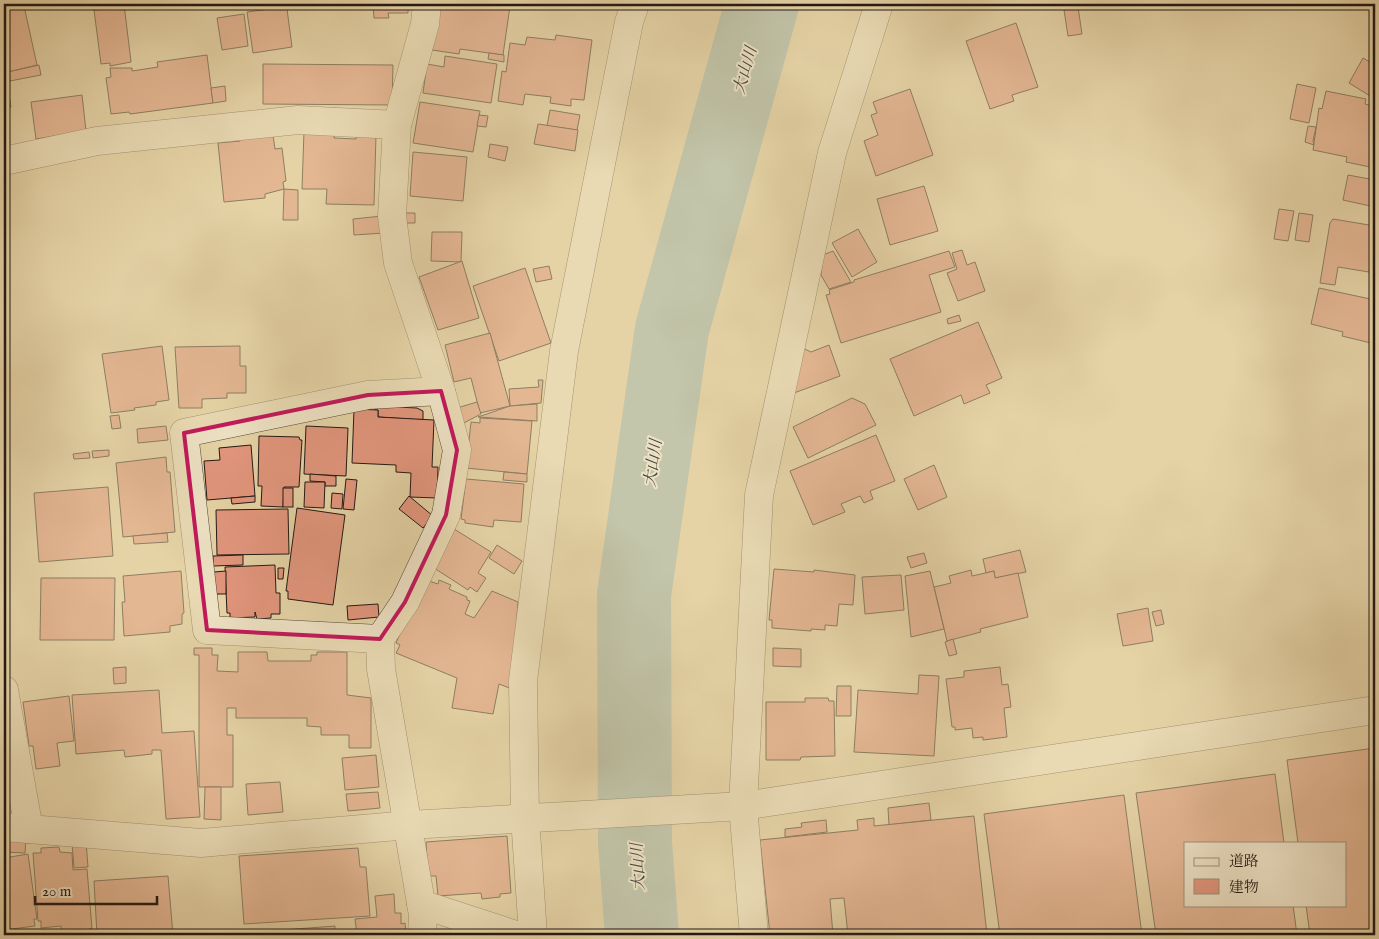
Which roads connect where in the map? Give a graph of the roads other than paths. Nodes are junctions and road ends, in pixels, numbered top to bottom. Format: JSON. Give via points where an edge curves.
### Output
{"nodes":[{"id":1,"x":427,"y":4,"type":"edge"},
{"id":2,"x":634,"y":4,"type":"edge"},
{"id":3,"x":879,"y":4,"type":"edge"},
{"id":4,"x":397,"y":125,"type":"junction"},
{"id":5,"x":4,"y":161,"type":"edge"},
{"id":6,"x":441,"y":391,"type":"junction"},
{"id":7,"x":380,"y":639,"type":"junction"},
{"id":8,"x":4,"y":690,"type":"edge"},
{"id":9,"x":1375,"y":710,"type":"edge"},
{"id":10,"x":743,"y":806,"type":"junction"},
{"id":11,"x":534,"y":816,"type":"junction"},
{"id":12,"x":409,"y":825,"type":"junction"},
{"id":13,"x":17,"y":828,"type":"edge"},
{"id":14,"x":421,"y":904,"type":"junction"},
{"id":15,"x":422,"y":935,"type":"edge"},
{"id":16,"x":516,"y":935,"type":"edge"},
{"id":17,"x":533,"y":935,"type":"edge"},
{"id":18,"x":754,"y":935,"type":"edge"}],
"edges":[{"from":1,"to":4,"type":"street","via":[[426,24]]},
{"from":2,"to":11,"type":"street","via":[[564,352],[523,682]]},
{"from":3,"to":10,"type":"street","via":[[832,153],[759,495]]},
{"from":4,"to":5,"type":"street","via":[[298,120],[97,142]]},
{"from":4,"to":6,"type":"street","via":[[392,216],[398,263]]},
{"from":6,"to":7,"type":"street","via":[[457,450],[446,515],[405,602]]},
{"from":6,"to":7,"type":"street","via":[[368,395],[184,433],[207,630]]},
{"from":7,"to":12,"type":"street","via":[[381,669]]},
{"from":8,"to":13,"type":"street"},
{"from":9,"to":10,"type":"street"},
{"from":10,"to":11,"type":"street"},
{"from":10,"to":18,"type":"street"},
{"from":11,"to":12,"type":"street"},
{"from":11,"to":17,"type":"street"},
{"from":12,"to":13,"type":"street","via":[[201,843]]},
{"from":12,"to":14,"type":"street"},
{"from":14,"to":15,"type":"street"},
{"from":14,"to":16,"type":"street"}]}
